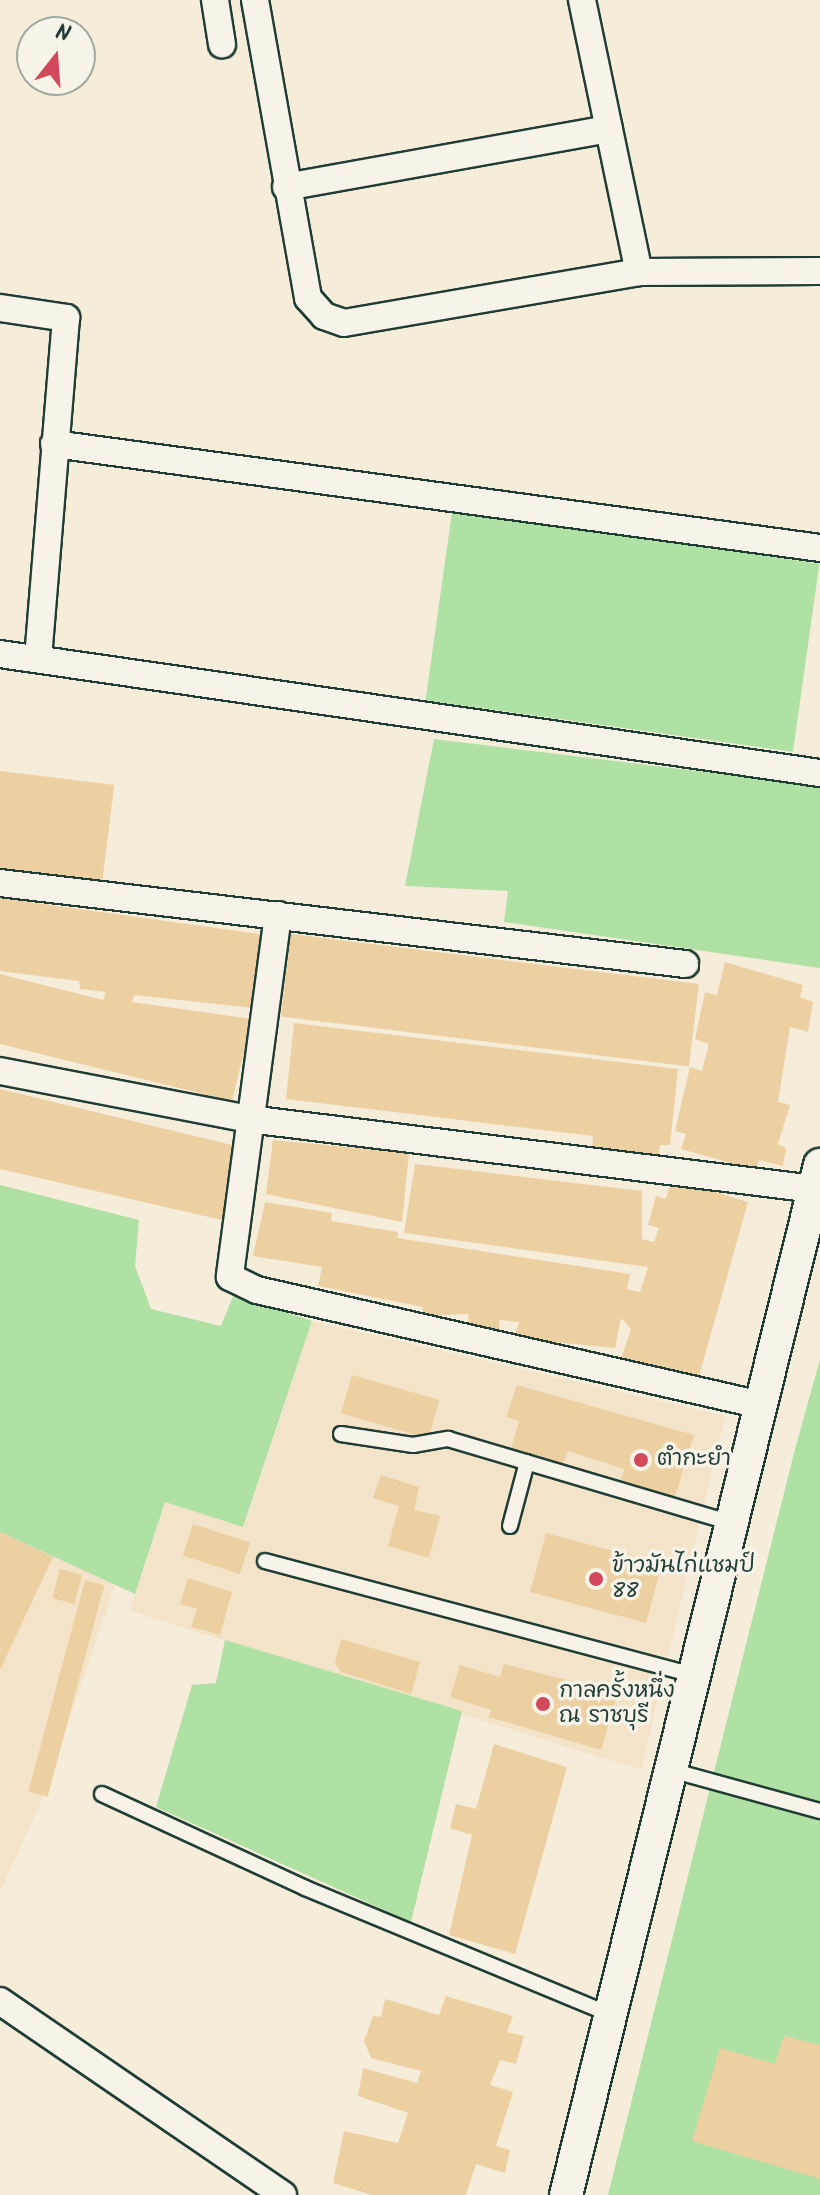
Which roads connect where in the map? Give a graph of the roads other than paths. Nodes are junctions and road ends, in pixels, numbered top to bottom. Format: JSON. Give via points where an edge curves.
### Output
{"nodes":[{"id":1,"x":215,"y":0,"type":"edge"},
{"id":2,"x":255,"y":0,"type":"edge"},
{"id":3,"x":582,"y":0,"type":"edge"},
{"id":4,"x":222,"y":44,"type":"dead end"},
{"id":5,"x":609,"y":129,"type":"junction"},
{"id":6,"x":286,"y":187,"type":"junction"},
{"id":7,"x":820,"y":271,"type":"edge"},
{"id":8,"x":639,"y":272,"type":"junction"},
{"id":9,"x":0,"y":308,"type":"edge"},
{"id":10,"x":54,"y":444,"type":"junction"},
{"id":11,"x":820,"y":548,"type":"edge"},
{"id":12,"x":0,"y":654,"type":"edge"},
{"id":13,"x":38,"y":658,"type":"junction"},
{"id":14,"x":820,"y":773,"type":"edge"},
{"id":15,"x":0,"y":883,"type":"edge"},
{"id":16,"x":278,"y":915,"type":"junction"},
{"id":17,"x":685,"y":964,"type":"dead end"},
{"id":18,"x":0,"y":1071,"type":"edge"},
{"id":19,"x":249,"y":1119,"type":"junction"},
{"id":20,"x":817,"y":1177,"type":"edge"},
{"id":21,"x":761,"y":1405,"type":"junction"},
{"id":22,"x":341,"y":1434,"type":"dead end"},
{"id":23,"x":527,"y":1462,"type":"junction"},
{"id":24,"x":732,"y":1523,"type":"junction"},
{"id":25,"x":510,"y":1526,"type":"dead end"},
{"id":26,"x":265,"y":1561,"type":"dead end"},
{"id":27,"x":694,"y":1675,"type":"junction"},
{"id":28,"x":671,"y":1770,"type":"junction"},
{"id":29,"x":102,"y":1794,"type":"dead end"},
{"id":30,"x":820,"y":1811,"type":"edge"},
{"id":31,"x":0,"y":2001,"type":"edge"},
{"id":32,"x":611,"y":2015,"type":"junction"},
{"id":33,"x":283,"y":2195,"type":"edge"},
{"id":34,"x":566,"y":2195,"type":"edge"}],
"edges":[{"from":1,"to":4,"type":"street"},
{"from":2,"to":6,"type":"street"},
{"from":3,"to":5,"type":"street"},
{"from":5,"to":6,"type":"street"},
{"from":5,"to":8,"type":"street"},
{"from":6,"to":8,"type":"street","via":[[308,298],[324,316],[344,323]]},
{"from":7,"to":8,"type":"street"},
{"from":9,"to":10,"type":"street","via":[[66,318]]},
{"from":10,"to":11,"type":"street"},
{"from":10,"to":13,"type":"street"},
{"from":12,"to":13,"type":"street"},
{"from":13,"to":14,"type":"street"},
{"from":15,"to":16,"type":"street"},
{"from":16,"to":17,"type":"street"},
{"from":16,"to":19,"type":"street"},
{"from":18,"to":19,"type":"street"},
{"from":19,"to":20,"type":"street"},
{"from":19,"to":21,"type":"street","via":[[230,1277],[257,1290]]},
{"from":20,"to":21,"type":"street"},
{"from":21,"to":24,"type":"street"},
{"from":22,"to":23,"type":"lane","via":[[413,1445],[448,1439]]},
{"from":23,"to":24,"type":"lane"},
{"from":23,"to":25,"type":"lane"},
{"from":24,"to":27,"type":"street"},
{"from":26,"to":27,"type":"lane"},
{"from":27,"to":28,"type":"street"},
{"from":28,"to":30,"type":"lane"},
{"from":28,"to":32,"type":"street"},
{"from":29,"to":32,"type":"lane","via":[[334,1901]]},
{"from":31,"to":33,"type":"street"},
{"from":32,"to":34,"type":"street"}]}
